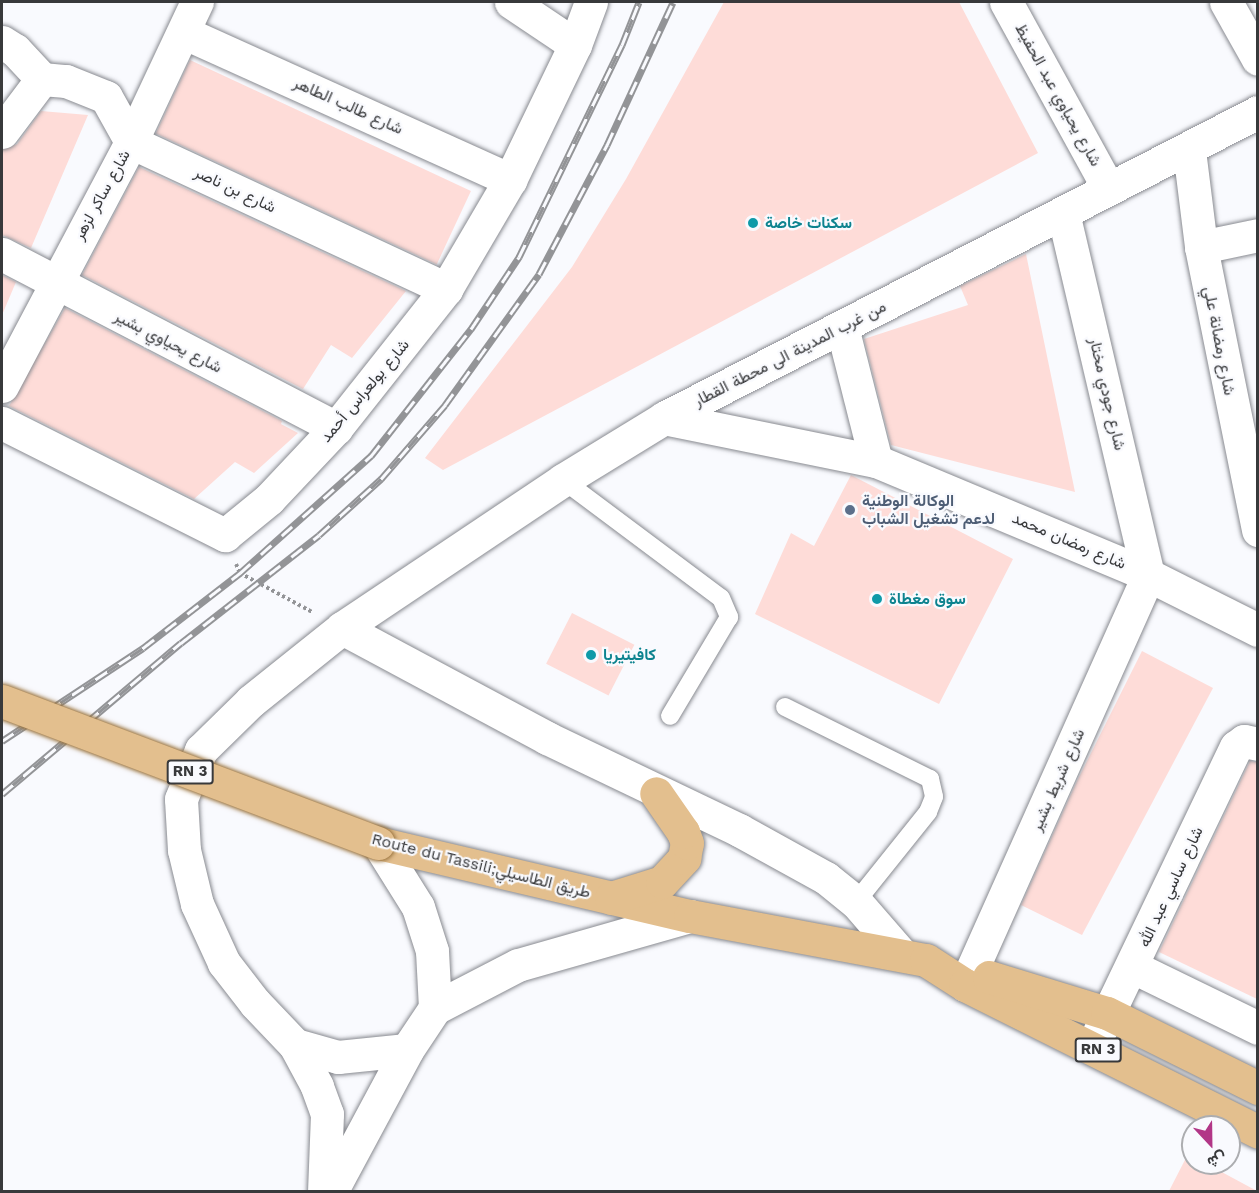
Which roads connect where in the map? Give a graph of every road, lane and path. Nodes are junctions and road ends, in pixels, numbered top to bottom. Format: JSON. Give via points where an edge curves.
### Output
{"nodes":[{"id":1,"x":197,"y":2,"type":"edge"},
{"id":2,"x":511,"y":2,"type":"edge"},
{"id":3,"x":591,"y":2,"type":"edge"},
{"id":4,"x":1006,"y":2,"type":"edge"},
{"id":5,"x":1226,"y":2,"type":"edge"},
{"id":6,"x":185,"y":33,"type":"junction"},
{"id":7,"x":2,"y":42,"type":"edge"},
{"id":8,"x":575,"y":45,"type":"junction"},
{"id":9,"x":1257,"y":59,"type":"edge"},
{"id":10,"x":42,"y":79,"type":"junction"},
{"id":11,"x":1257,"y":111,"type":"edge"},
{"id":12,"x":2,"y":132,"type":"edge"},
{"id":13,"x":131,"y":142,"type":"junction"},
{"id":14,"x":1189,"y":150,"type":"junction"},
{"id":15,"x":510,"y":180,"type":"junction"},
{"id":16,"x":1109,"y":189,"type":"junction"},
{"id":17,"x":1063,"y":214,"type":"junction"},
{"id":18,"x":1257,"y":235,"type":"edge"},
{"id":19,"x":1201,"y":247,"type":"junction"},
{"id":20,"x":2,"y":254,"type":"edge"},
{"id":21,"x":54,"y":282,"type":"junction"},
{"id":22,"x":446,"y":289,"type":"junction"},
{"id":23,"x":842,"y":327,"type":"junction"},
{"id":24,"x":2,"y":386,"type":"edge"},
{"id":25,"x":664,"y":418,"type":"junction"},
{"id":26,"x":2,"y":423,"type":"edge"},
{"id":27,"x":336,"y":428,"type":"junction"},
{"id":28,"x":1248,"y":442,"type":"edge"},
{"id":29,"x":876,"y":461,"type":"junction"},
{"id":30,"x":563,"y":480,"type":"junction"},
{"id":31,"x":1257,"y":530,"type":"edge"},
{"id":32,"x":225,"y":535,"type":"junction"},
{"id":33,"x":1148,"y":574,"type":"junction"},
{"id":34,"x":342,"y":628,"type":"junction"},
{"id":35,"x":1257,"y":630,"type":"edge"},
{"id":36,"x":2,"y":701,"type":"edge"},
{"id":37,"x":785,"y":706,"type":"dead end"},
{"id":38,"x":670,"y":716,"type":"dead end"},
{"id":39,"x":1257,"y":744,"type":"edge"},
{"id":40,"x":656,"y":793,"type":"junction"},
{"id":41,"x":378,"y":843,"type":"junction"},
{"id":42,"x":609,"y":898,"type":"junction"},
{"id":43,"x":856,"y":902,"type":"junction"},
{"id":44,"x":690,"y":916,"type":"junction"},
{"id":45,"x":901,"y":954,"type":"junction"},
{"id":46,"x":1133,"y":967,"type":"junction"},
{"id":47,"x":960,"y":974,"type":"junction"},
{"id":48,"x":435,"y":1008,"type":"junction"},
{"id":49,"x":1107,"y":1013,"type":"junction"},
{"id":50,"x":1257,"y":1028,"type":"edge"},
{"id":51,"x":295,"y":1045,"type":"junction"},
{"id":52,"x":1092,"y":1047,"type":"junction"},
{"id":53,"x":407,"y":1050,"type":"junction"},
{"id":54,"x":1257,"y":1088,"type":"edge"},
{"id":55,"x":1257,"y":1132,"type":"edge"},
{"id":56,"x":324,"y":1191,"type":"edge"},
{"id":57,"x":331,"y":1191,"type":"edge"}],
"edges":[{"from":1,"to":6,"type":"street","name":"شارع ساكر لزهر"},
{"from":2,"to":8,"type":"street"},
{"from":3,"to":8,"type":"street","name":"شارع بولعراس أحمد"},
{"from":4,"to":16,"type":"street","name":"شارع يحياوي عبد الحفيظ"},
{"from":5,"to":9,"type":"street"},
{"from":6,"to":13,"type":"street","name":"شارع ساكر لزهر"},
{"from":6,"to":15,"type":"street","name":"شارع طالب الطاهر"},
{"from":7,"to":10,"type":"street"},
{"from":8,"to":15,"type":"street","name":"شارع بولعراس أحمد"},
{"from":10,"to":12,"type":"street"},
{"from":10,"to":13,"type":"street","via":[[66,81],[106,97]]},
{"from":11,"to":14,"type":"street","name":"من غرب المدينة الى محطة القطار"},
{"from":13,"to":21,"type":"street","name":"شارع ساكر لزهر"},
{"from":13,"to":22,"type":"street","name":"شارع بن ناصر"},
{"from":14,"to":16,"type":"street","name":"من غرب المدينة الى محطة القطار"},
{"from":14,"to":19,"type":"street","name":"شارع رمضانة علي"},
{"from":15,"to":22,"type":"street","name":"شارع بولعراس أحمد"},
{"from":16,"to":17,"type":"street","name":"من غرب المدينة الى محطة القطار"},
{"from":17,"to":23,"type":"street","name":"من غرب المدينة الى محطة القطار"},
{"from":17,"to":33,"type":"street","name":"شارع جودي مختار"},
{"from":18,"to":19,"type":"street"},
{"from":19,"to":28,"type":"street","name":"شارع رمضانة علي"},
{"from":20,"to":21,"type":"street","name":"شارع يحياوي بشير"},
{"from":21,"to":24,"type":"street","name":"شارع ساكر لزهر"},
{"from":21,"to":27,"type":"street","name":"شارع يحياوي بشير"},
{"from":22,"to":27,"type":"street","name":"شارع بولعراس أحمد"},
{"from":23,"to":25,"type":"street","name":"من غرب المدينة الى محطة القطار"},
{"from":23,"to":29,"type":"street"},
{"from":25,"to":29,"type":"street","name":"شارع رمضان محمد"},
{"from":25,"to":30,"type":"street","name":"من غرب المدينة الى محطة القطار"},
{"from":26,"to":32,"type":"street"},
{"from":27,"to":32,"type":"street","name":"شارع بولعراس أحمد","via":[[269,499]]},
{"from":28,"to":31,"type":"street","name":"شارع رمضانة علي"},
{"from":29,"to":33,"type":"street","name":"شارع رمضان محمد"},
{"from":30,"to":34,"type":"street","name":"من غرب المدينة الى محطة القطار"},
{"from":30,"to":38,"type":"lane","via":[[721,598],[729,617]]},
{"from":32,"to":34,"type":"path","via":[[240,573]]},
{"from":33,"to":35,"type":"street","name":"شارع رمضان محمد"},
{"from":33,"to":47,"type":"street","name":"شارع شريط بشير"},
{"from":34,"to":40,"type":"street"},
{"from":34,"to":51,"type":"street","name":"من غرب المدينة الى محطة القطار","via":[[250,701],[201,750],[181,799],[184,850],[197,904],[224,963]]},
{"from":36,"to":41,"type":"main road","name":"Route du Tassili;طريق الطاسيلي","number":"RN 3","bridge":true},
{"from":37,"to":43,"type":"lane","via":[[930,778],[934,797],[928,812]]},
{"from":39,"to":46,"type":"street","name":"شارع ساسي عبد الله","via":[[1244,741],[1236,747]]},
{"from":40,"to":42,"type":"main road","via":[[683,832],[687,843],[684,858],[662,882]]},
{"from":40,"to":43,"type":"street","via":[[739,830],[826,878]]},
{"from":41,"to":42,"type":"main road","name":"Route du Tassili;طريق الطاسيلي","number":"RN 3"},
{"from":41,"to":48,"type":"street","via":[[418,907],[432,951]]},
{"from":42,"to":44,"type":"main road","name":"Route du Tassili;طريق الطاسيلي","number":"RN 3"},
{"from":43,"to":45,"type":"street"},
{"from":44,"to":45,"type":"main road","name":"Route du Tassili;طريق الطاسيلي","number":"RN 3"},
{"from":44,"to":48,"type":"street","via":[[518,965]]},
{"from":45,"to":47,"type":"main road","name":"Route du Tassili;طريق الطاسيلي","number":"RN 3"},
{"from":46,"to":49,"type":"street","name":"شارع ساسي عبد الله"},
{"from":46,"to":50,"type":"street"},
{"from":47,"to":49,"type":"main road","name":"Route du Tassili;طريق الطاسيلي","number":"RN 3"},
{"from":47,"to":52,"type":"main road","name":"Route du Tassili;طريق الطاسيلي","number":"RN 3"},
{"from":48,"to":53,"type":"street"},
{"from":49,"to":52,"type":"street","name":"شارع ساسي عبد الله"},
{"from":49,"to":54,"type":"main road","name":"Route du Tassili;طريق الطاسيلي","number":"RN 3"},
{"from":51,"to":53,"type":"street","via":[[338,1057]]},
{"from":51,"to":56,"type":"street","via":[[327,1114]]},
{"from":52,"to":55,"type":"main road","name":"Route du Tassili;طريق الطاسيلي","number":"RN 3"},
{"from":53,"to":57,"type":"street"}]}
